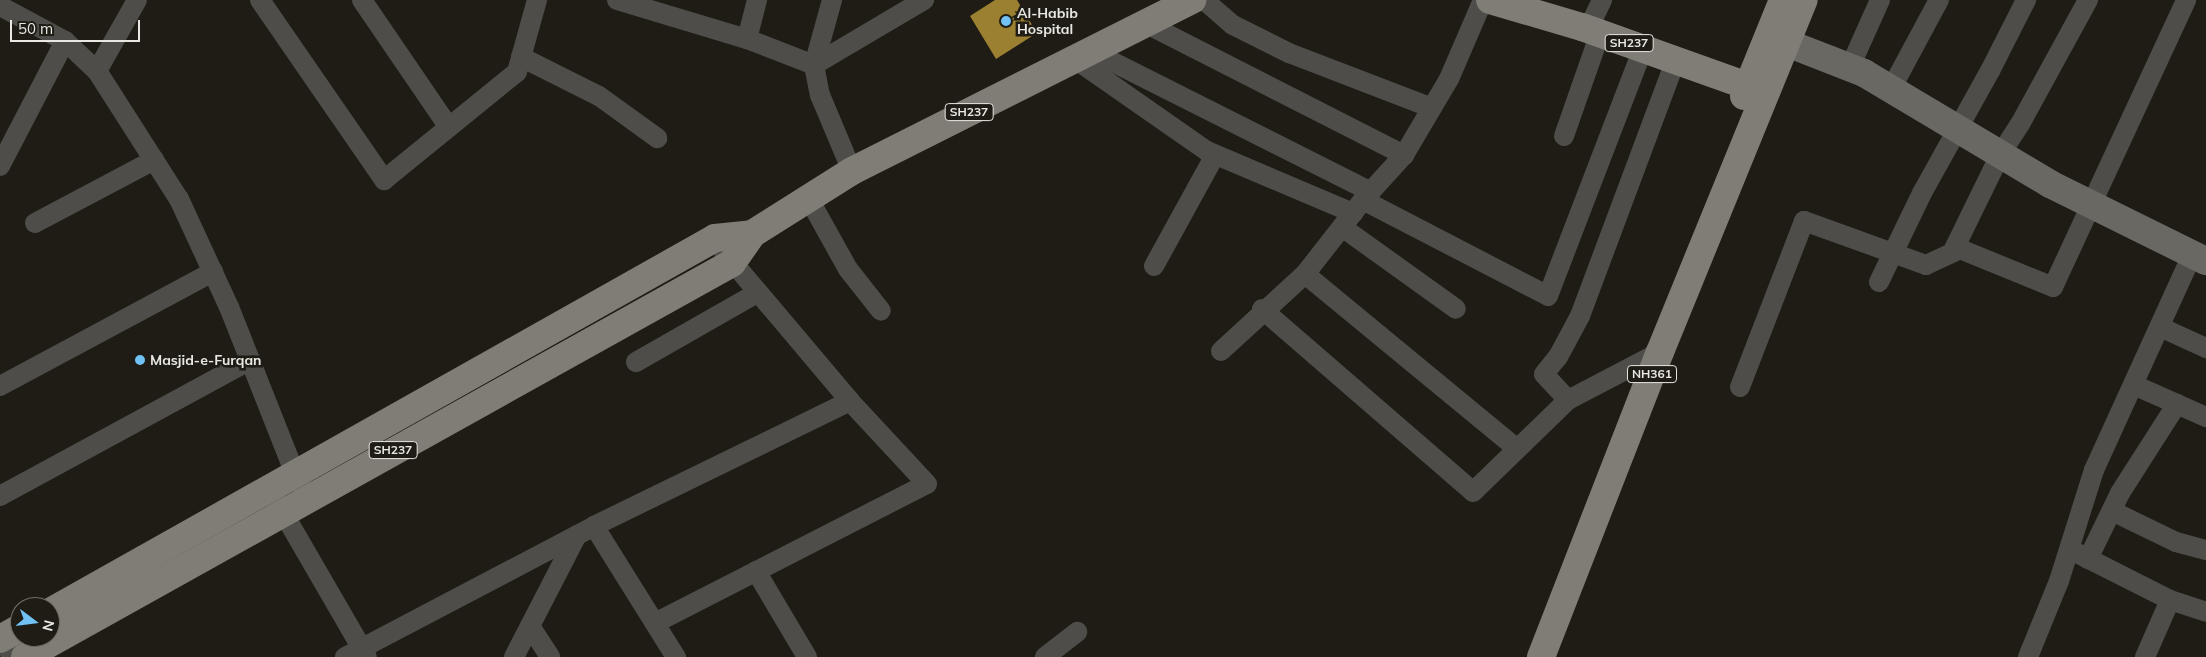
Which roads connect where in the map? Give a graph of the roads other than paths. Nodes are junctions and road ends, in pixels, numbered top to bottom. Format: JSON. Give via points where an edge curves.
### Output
{"nodes":[{"id":1,"x":137,"y":0,"type":"edge"},
{"id":2,"x":260,"y":0,"type":"edge"},
{"id":3,"x":362,"y":0,"type":"edge"},
{"id":4,"x":537,"y":0,"type":"edge"},
{"id":5,"x":617,"y":0,"type":"edge"},
{"id":6,"x":758,"y":0,"type":"edge"},
{"id":7,"x":832,"y":0,"type":"edge"},
{"id":8,"x":924,"y":0,"type":"edge"},
{"id":9,"x":1192,"y":0,"type":"edge"},
{"id":10,"x":1204,"y":0,"type":"edge"},
{"id":11,"x":1483,"y":0,"type":"edge"},
{"id":12,"x":1490,"y":0,"type":"edge"},
{"id":13,"x":1602,"y":0,"type":"edge"},
{"id":14,"x":1783,"y":0,"type":"edge"},
{"id":15,"x":1804,"y":0,"type":"edge"},
{"id":16,"x":1880,"y":0,"type":"edge"},
{"id":17,"x":1939,"y":0,"type":"edge"},
{"id":18,"x":2026,"y":0,"type":"edge"},
{"id":19,"x":2088,"y":0,"type":"edge"},
{"id":20,"x":2186,"y":0,"type":"edge"},
{"id":21,"x":0,"y":6,"type":"edge"},
{"id":22,"x":1145,"y":24,"type":"junction"},
{"id":23,"x":1594,"y":31,"type":"junction"},
{"id":24,"x":747,"y":39,"type":"junction"},
{"id":25,"x":65,"y":41,"type":"junction"},
{"id":26,"x":1787,"y":43,"type":"junction"},
{"id":27,"x":1643,"y":48,"type":"junction"},
{"id":28,"x":1083,"y":55,"type":"junction"},
{"id":29,"x":521,"y":57,"type":"junction"},
{"id":30,"x":1676,"y":60,"type":"junction"},
{"id":31,"x":814,"y":65,"type":"junction"},
{"id":32,"x":1850,"y":67,"type":"junction"},
{"id":33,"x":97,"y":71,"type":"junction"},
{"id":34,"x":1891,"y":89,"type":"junction"},
{"id":35,"x":1757,"y":90,"type":"junction"},
{"id":36,"x":1432,"y":108,"type":"junction"},
{"id":37,"x":448,"y":126,"type":"junction"},
{"id":38,"x":1960,"y":128,"type":"junction"},
{"id":39,"x":1564,"y":136,"type":"dead end"},
{"id":40,"x":657,"y":138,"type":"dead end"},
{"id":41,"x":3,"y":153,"type":"edge"},
{"id":42,"x":2001,"y":153,"type":"junction"},
{"id":43,"x":1215,"y":155,"type":"junction"},
{"id":44,"x":1404,"y":155,"type":"junction"},
{"id":45,"x":154,"y":160,"type":"junction"},
{"id":46,"x":852,"y":171,"type":"junction"},
{"id":47,"x":809,"y":199,"type":"junction"},
{"id":48,"x":2091,"y":204,"type":"junction"},
{"id":49,"x":1357,"y":208,"type":"junction"},
{"id":50,"x":35,"y":223,"type":"dead end"},
{"id":51,"x":752,"y":234,"type":"junction"},
{"id":52,"x":715,"y":238,"type":"junction"},
{"id":53,"x":1960,"y":249,"type":"junction"},
{"id":54,"x":1894,"y":252,"type":"junction"},
{"id":55,"x":2199,"y":257,"type":"edge"},
{"id":56,"x":732,"y":263,"type":"junction"},
{"id":57,"x":1154,"y":266,"type":"dead end"},
{"id":58,"x":213,"y":272,"type":"junction"},
{"id":59,"x":1305,"y":274,"type":"junction"},
{"id":60,"x":1879,"y":282,"type":"dead end"},
{"id":61,"x":756,"y":293,"type":"junction"},
{"id":62,"x":1456,"y":309,"type":"dead end"},
{"id":63,"x":1262,"y":310,"type":"junction"},
{"id":64,"x":882,"y":311,"type":"dead end"},
{"id":65,"x":2160,"y":327,"type":"junction"},
{"id":66,"x":2206,"y":348,"type":"edge"},
{"id":67,"x":1220,"y":351,"type":"dead end"},
{"id":68,"x":1651,"y":357,"type":"junction"},
{"id":69,"x":251,"y":360,"type":"junction"},
{"id":70,"x":636,"y":362,"type":"dead end"},
{"id":71,"x":2134,"y":385,"type":"junction"},
{"id":72,"x":0,"y":386,"type":"edge"},
{"id":73,"x":1740,"y":387,"type":"dead end"},
{"id":74,"x":1568,"y":400,"type":"junction"},
{"id":75,"x":850,"y":402,"type":"junction"},
{"id":76,"x":2177,"y":404,"type":"junction"},
{"id":77,"x":2206,"y":417,"type":"edge"},
{"id":78,"x":1516,"y":448,"type":"junction"},
{"id":79,"x":302,"y":486,"type":"junction"},
{"id":80,"x":0,"y":496,"type":"edge"},
{"id":81,"x":277,"y":500,"type":"junction"},
{"id":82,"x":2112,"y":511,"type":"junction"},
{"id":83,"x":586,"y":530,"type":"junction"},
{"id":84,"x":2069,"y":549,"type":"junction"},
{"id":85,"x":2206,"y":550,"type":"edge"},
{"id":86,"x":2088,"y":559,"type":"junction"},
{"id":87,"x":756,"y":571,"type":"junction"},
{"id":88,"x":2170,"y":600,"type":"junction"},
{"id":89,"x":60,"y":607,"type":"edge"},
{"id":90,"x":2206,"y":612,"type":"edge"},
{"id":91,"x":655,"y":622,"type":"junction"},
{"id":92,"x":530,"y":626,"type":"junction"},
{"id":93,"x":1077,"y":632,"type":"dead end"},
{"id":94,"x":358,"y":654,"type":"edge"},
{"id":95,"x":25,"y":657,"type":"edge"},
{"id":96,"x":514,"y":657,"type":"edge"},
{"id":97,"x":550,"y":657,"type":"edge"},
{"id":98,"x":676,"y":657,"type":"edge"},
{"id":99,"x":807,"y":657,"type":"edge"},
{"id":100,"x":1045,"y":657,"type":"edge"},
{"id":101,"x":1526,"y":657,"type":"edge"},
{"id":102,"x":1541,"y":657,"type":"edge"},
{"id":103,"x":2028,"y":657,"type":"edge"},
{"id":104,"x":2145,"y":657,"type":"edge"}],
"edges":[{"from":1,"to":33,"type":"street"},
{"from":2,"to":37,"type":"street","via":[[384,180]]},
{"from":3,"to":37,"type":"street"},
{"from":4,"to":29,"type":"street"},
{"from":5,"to":24,"type":"street"},
{"from":6,"to":24,"type":"street"},
{"from":7,"to":31,"type":"street"},
{"from":8,"to":31,"type":"street"},
{"from":9,"to":22,"type":"main road","number":"SH237"},
{"from":10,"to":36,"type":"street","via":[[1233,25],[1289,53]]},
{"from":11,"to":36,"type":"street","via":[[1449,79]]},
{"from":12,"to":23,"type":"main road","number":"SH237"},
{"from":13,"to":23,"type":"street"},
{"from":14,"to":35,"type":"main road"},
{"from":15,"to":26,"type":"main road"},
{"from":16,"to":32,"type":"street"},
{"from":17,"to":34,"type":"street"},
{"from":18,"to":38,"type":"street"},
{"from":19,"to":42,"type":"street"},
{"from":20,"to":48,"type":"street"},
{"from":21,"to":25,"type":"street"},
{"from":22,"to":28,"type":"main road","number":"SH237"},
{"from":22,"to":44,"type":"street"},
{"from":23,"to":27,"type":"main road","number":"SH237"},
{"from":23,"to":39,"type":"street"},
{"from":24,"to":31,"type":"street"},
{"from":25,"to":33,"type":"street"},
{"from":25,"to":41,"type":"street"},
{"from":26,"to":32,"type":"main road"},
{"from":26,"to":35,"type":"main road"},
{"from":27,"to":30,"type":"main road","number":"SH237"},
{"from":27,"to":49,"type":"street","via":[[1548,296]]},
{"from":28,"to":43,"type":"street"},
{"from":28,"to":46,"type":"main road","number":"SH237"},
{"from":28,"to":49,"type":"street"},
{"from":29,"to":37,"type":"street","via":[[517,72]]},
{"from":29,"to":40,"type":"street","via":[[599,96]]},
{"from":30,"to":35,"type":"main road","number":"SH237"},
{"from":30,"to":74,"type":"street","via":[[1580,316],[1558,357],[1544,374]]},
{"from":31,"to":46,"type":"street","via":[[820,95]]},
{"from":32,"to":34,"type":"main road"},
{"from":33,"to":45,"type":"street"},
{"from":34,"to":38,"type":"main road"},
{"from":35,"to":68,"type":"main road","number":"NH361"},
{"from":36,"to":44,"type":"street"},
{"from":38,"to":42,"type":"main road"},
{"from":38,"to":54,"type":"street","via":[[1922,192]]},
{"from":42,"to":48,"type":"main road","via":[[2050,184]]},
{"from":42,"to":53,"type":"street","via":[[1955,247]]},
{"from":43,"to":49,"type":"street"},
{"from":43,"to":57,"type":"street"},
{"from":44,"to":49,"type":"street"},
{"from":45,"to":50,"type":"street"},
{"from":45,"to":58,"type":"street","via":[[179,198]]},
{"from":46,"to":47,"type":"main road","number":"SH237"},
{"from":47,"to":51,"type":"main road","number":"SH237"},
{"from":47,"to":64,"type":"street","via":[[848,269]]},
{"from":48,"to":53,"type":"street","via":[[2052,286]]},
{"from":48,"to":55,"type":"main road"},
{"from":49,"to":59,"type":"street"},
{"from":49,"to":62,"type":"street"},
{"from":51,"to":52,"type":"main road","number":"SH237"},
{"from":51,"to":56,"type":"main road","number":"SH237"},
{"from":52,"to":56,"type":"street"},
{"from":52,"to":79,"type":"main road","number":"SH237"},
{"from":53,"to":54,"type":"street","via":[[1926,265]]},
{"from":54,"to":60,"type":"street"},
{"from":54,"to":73,"type":"street","via":[[1804,221]]},
{"from":55,"to":65,"type":"street"},
{"from":56,"to":61,"type":"street"},
{"from":56,"to":79,"type":"main road","number":"SH237"},
{"from":58,"to":69,"type":"street"},
{"from":58,"to":72,"type":"street"},
{"from":59,"to":63,"type":"street"},
{"from":59,"to":78,"type":"street"},
{"from":61,"to":70,"type":"street"},
{"from":61,"to":75,"type":"street"},
{"from":63,"to":67,"type":"street"},
{"from":63,"to":78,"type":"street","via":[[1473,492]]},
{"from":65,"to":66,"type":"street"},
{"from":65,"to":71,"type":"street"},
{"from":68,"to":74,"type":"street"},
{"from":68,"to":101,"type":"main road"},
{"from":68,"to":102,"type":"main road","number":"NH361"},
{"from":69,"to":79,"type":"street"},
{"from":69,"to":80,"type":"street"},
{"from":71,"to":76,"type":"street"},
{"from":71,"to":84,"type":"street","via":[[2094,470]]},
{"from":74,"to":78,"type":"street"},
{"from":75,"to":83,"type":"street"},
{"from":75,"to":87,"type":"street","via":[[926,484]]},
{"from":76,"to":77,"type":"street"},
{"from":76,"to":82,"type":"street"},
{"from":79,"to":81,"type":"main road","number":"SH237"},
{"from":81,"to":89,"type":"main road","number":"SH237"},
{"from":81,"to":94,"type":"street"},
{"from":81,"to":95,"type":"main road","number":"SH237"},
{"from":82,"to":85,"type":"street","via":[[2168,539]]},
{"from":82,"to":86,"type":"street"},
{"from":83,"to":91,"type":"street"},
{"from":83,"to":92,"type":"street"},
{"from":83,"to":94,"type":"street"},
{"from":84,"to":86,"type":"street"},
{"from":84,"to":103,"type":"street"},
{"from":86,"to":88,"type":"street"},
{"from":87,"to":91,"type":"street"},
{"from":87,"to":99,"type":"street"},
{"from":88,"to":90,"type":"street"},
{"from":88,"to":104,"type":"street"},
{"from":91,"to":98,"type":"street"},
{"from":92,"to":96,"type":"street"},
{"from":92,"to":97,"type":"street"},
{"from":93,"to":100,"type":"street"}]}
